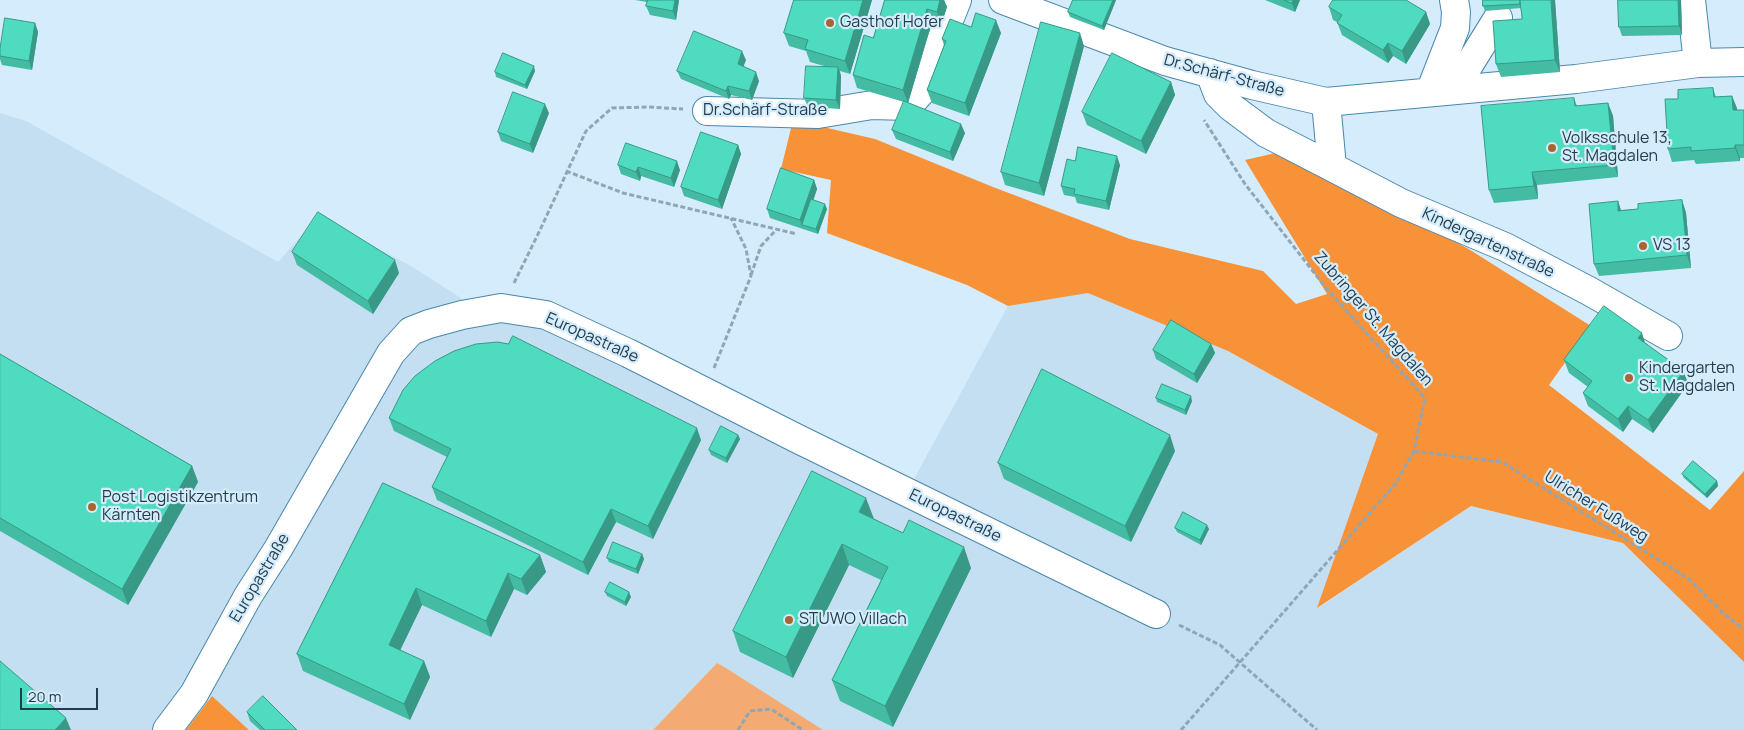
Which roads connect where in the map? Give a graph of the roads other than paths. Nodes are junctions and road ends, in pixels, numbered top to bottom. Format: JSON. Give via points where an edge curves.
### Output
{"nodes":[{"id":1,"x":957,"y":0,"type":"edge"},
{"id":2,"x":1003,"y":0,"type":"edge"},
{"id":3,"x":1454,"y":0,"type":"edge"},
{"id":4,"x":1691,"y":0,"type":"edge"},
{"id":5,"x":1498,"y":18,"type":"dead end"},
{"id":6,"x":1744,"y":62,"type":"edge"},
{"id":7,"x":1698,"y":63,"type":"junction"},
{"id":8,"x":1210,"y":73,"type":"junction"},
{"id":9,"x":1442,"y":90,"type":"junction"},
{"id":10,"x":1326,"y":102,"type":"junction"},
{"id":11,"x":707,"y":111,"type":"road end"},
{"id":12,"x":1332,"y":167,"type":"junction"},
{"id":13,"x":1668,"y":336,"type":"dead end"},
{"id":14,"x":1156,"y":614,"type":"road end"},
{"id":15,"x":167,"y":730,"type":"edge"}],
"edges":[{"from":1,"to":11,"type":"street","name":"Dr.Schärf-Straße","via":[[920,93],[908,106],[872,105],[818,114]]},
{"from":2,"to":8,"type":"street","name":"Dr.Schärf-Straße","via":[[1165,61]]},
{"from":3,"to":9,"type":"street","via":[[1455,28]]},
{"from":4,"to":7,"type":"street"},
{"from":5,"to":9,"type":"street"},
{"from":6,"to":7,"type":"street","name":"Dr.Schärf-Straße"},
{"from":7,"to":9,"type":"street","name":"Dr.Schärf-Straße","via":[[1576,79]]},
{"from":8,"to":10,"type":"street","name":"Dr.Schärf-Straße"},
{"from":8,"to":12,"type":"street","name":"Kindergartenstraße","via":[[1218,94],[1231,107],[1266,133]]},
{"from":9,"to":10,"type":"street","name":"Dr.Schärf-Straße"},
{"from":10,"to":12,"type":"street"},
{"from":12,"to":13,"type":"street","name":"Kindergartenstraße","via":[[1401,203],[1505,247]]},
{"from":14,"to":15,"type":"street","name":"Europastraße","via":[[628,353],[546,315],[501,308],[462,314],[420,327],[411,331],[391,353],[194,694]]}]}
